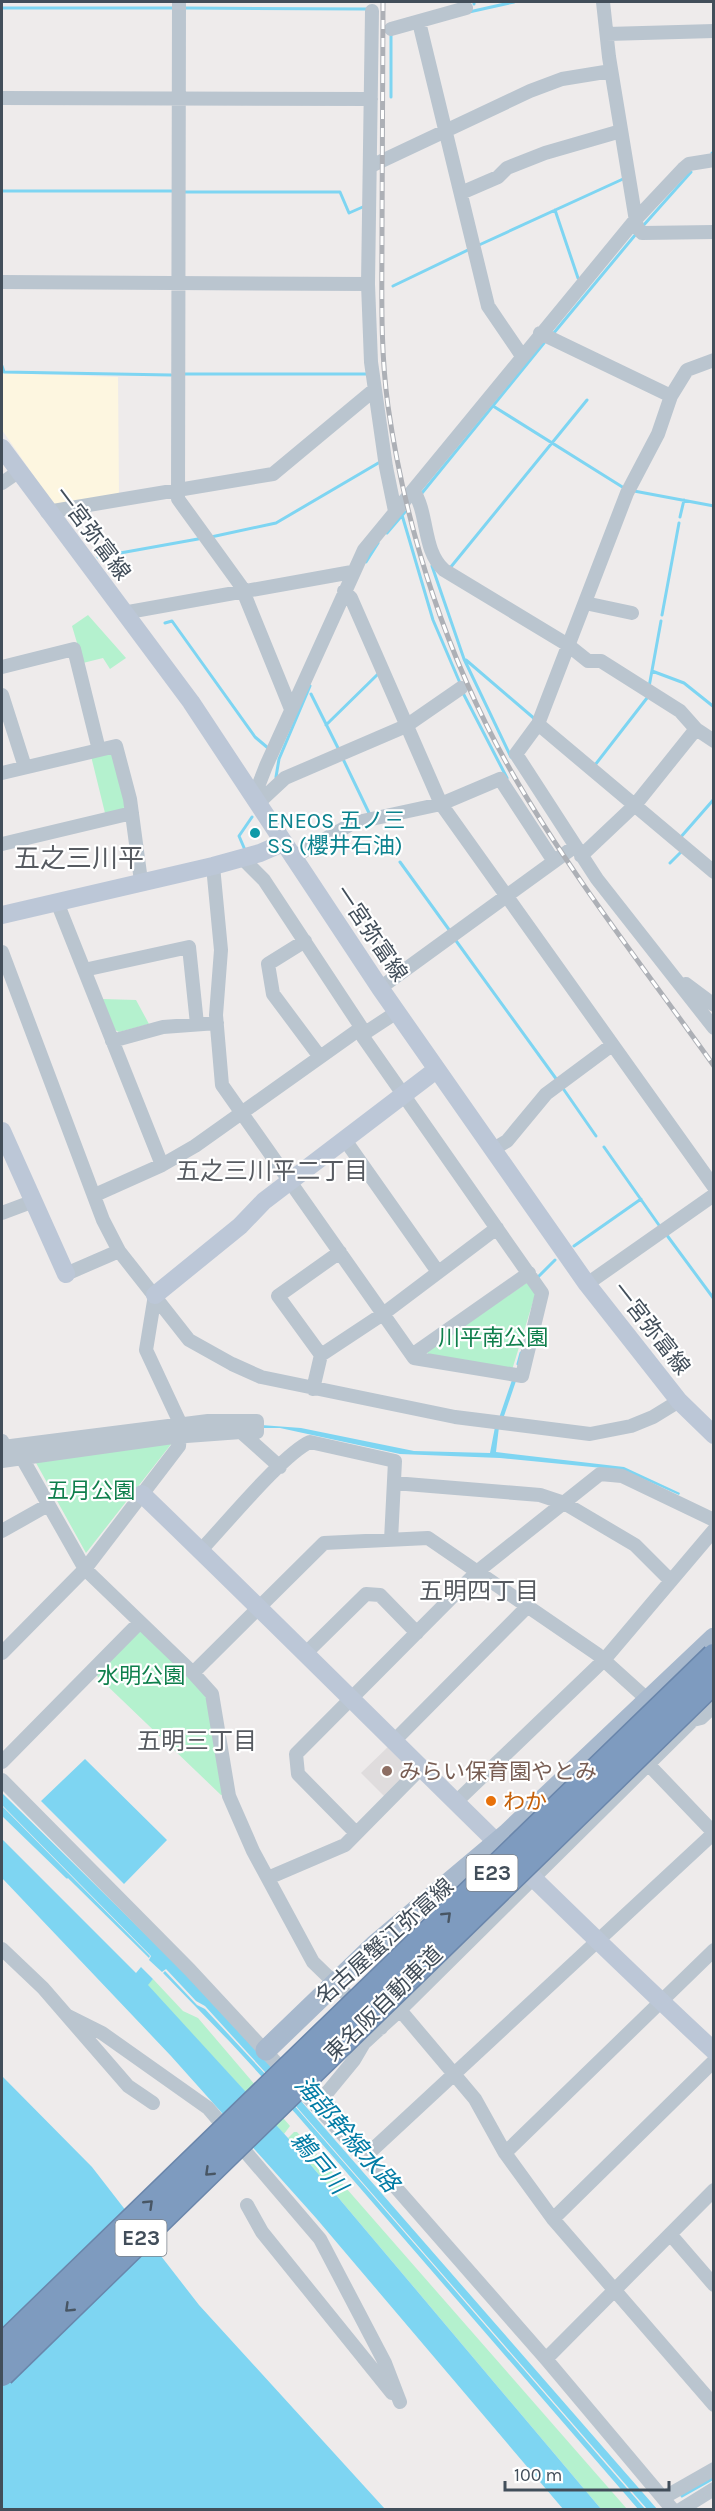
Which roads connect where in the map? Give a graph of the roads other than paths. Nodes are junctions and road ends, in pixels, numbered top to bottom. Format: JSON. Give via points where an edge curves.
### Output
{"nodes":[{"id":1,"x":179,"y":2,"type":"edge"},
{"id":2,"x":603,"y":2,"type":"edge"},
{"id":3,"x":466,"y":8,"type":"dead end"},
{"id":4,"x":372,"y":11,"type":"dead end"},
{"id":5,"x":419,"y":22,"type":"junction"},
{"id":6,"x":391,"y":29,"type":"dead end"},
{"id":7,"x":714,"y":31,"type":"edge"},
{"id":8,"x":606,"y":34,"type":"junction"},
{"id":9,"x":611,"y":71,"type":"junction"},
{"id":10,"x":2,"y":98,"type":"edge"},
{"id":11,"x":180,"y":99,"type":"junction"},
{"id":12,"x":371,"y":99,"type":"junction"},
{"id":13,"x":446,"y":131,"type":"junction"},
{"id":14,"x":621,"y":131,"type":"junction"},
{"id":15,"x":714,"y":160,"type":"edge"},
{"id":16,"x":371,"y":166,"type":"junction"},
{"id":17,"x":461,"y":193,"type":"junction"},
{"id":18,"x":638,"y":227,"type":"junction"},
{"id":19,"x":714,"y":232,"type":"edge"},
{"id":20,"x":2,"y":282,"type":"edge"},
{"id":21,"x":178,"y":283,"type":"junction"},
{"id":22,"x":368,"y":284,"type":"junction"},
{"id":23,"x":540,"y":333,"type":"junction"},
{"id":24,"x":522,"y":356,"type":"junction"},
{"id":25,"x":714,"y":360,"type":"edge"},
{"id":26,"x":374,"y":390,"type":"junction"},
{"id":27,"x":671,"y":396,"type":"junction"},
{"id":28,"x":2,"y":448,"type":"edge"},
{"id":29,"x":18,"y":472,"type":"junction"},
{"id":30,"x":2,"y":483,"type":"edge"},
{"id":31,"x":178,"y":490,"type":"junction"},
{"id":32,"x":413,"y":490,"type":"junction"},
{"id":33,"x":395,"y":511,"type":"junction"},
{"id":34,"x":47,"y":512,"type":"junction"},
{"id":35,"x":352,"y":572,"type":"junction"},
{"id":36,"x":344,"y":591,"type":"junction"},
{"id":37,"x":242,"y":592,"type":"junction"},
{"id":38,"x":585,"y":603,"type":"junction"},
{"id":39,"x":123,"y":613,"type":"junction"},
{"id":40,"x":632,"y":613,"type":"dead end"},
{"id":41,"x":568,"y":645,"type":"junction"},
{"id":42,"x":2,"y":667,"type":"edge"},
{"id":43,"x":461,"y":688,"type":"dead end"},
{"id":44,"x":3,"y":704,"type":"edge"},
{"id":45,"x":291,"y":709,"type":"junction"},
{"id":46,"x":538,"y":724,"type":"junction"},
{"id":47,"x":406,"y":726,"type":"junction"},
{"id":48,"x":696,"y":729,"type":"junction"},
{"id":49,"x":714,"y":741,"type":"edge"},
{"id":50,"x":99,"y":750,"type":"junction"},
{"id":51,"x":25,"y":767,"type":"junction"},
{"id":52,"x":2,"y":772,"type":"edge"},
{"id":53,"x":257,"y":804,"type":"junction"},
{"id":54,"x":441,"y":804,"type":"junction"},
{"id":55,"x":635,"y":805,"type":"junction"},
{"id":56,"x":132,"y":813,"type":"junction"},
{"id":57,"x":2,"y":844,"type":"edge"},
{"id":58,"x":287,"y":850,"type":"junction"},
{"id":59,"x":578,"y":852,"type":"junction"},
{"id":60,"x":242,"y":858,"type":"junction"},
{"id":61,"x":553,"y":860,"type":"junction"},
{"id":62,"x":213,"y":866,"type":"junction"},
{"id":63,"x":714,"y":872,"type":"edge"},
{"id":64,"x":141,"y":881,"type":"junction"},
{"id":65,"x":505,"y":895,"type":"junction"},
{"id":66,"x":57,"y":902,"type":"junction"},
{"id":67,"x":2,"y":915,"type":"edge"},
{"id":68,"x":304,"y":941,"type":"junction"},
{"id":69,"x":2,"y":952,"type":"edge"},
{"id":70,"x":84,"y":970,"type":"junction"},
{"id":71,"x":670,"y":972,"type":"junction"},
{"id":72,"x":380,"y":987,"type":"junction"},
{"id":73,"x":714,"y":1005,"type":"edge"},
{"id":74,"x":396,"y":1012,"type":"junction"},
{"id":75,"x":217,"y":1023,"type":"junction"},
{"id":76,"x":197,"y":1024,"type":"junction"},
{"id":77,"x":714,"y":1028,"type":"edge"},
{"id":78,"x":363,"y":1031,"type":"junction"},
{"id":79,"x":112,"y":1041,"type":"junction"},
{"id":80,"x":612,"y":1045,"type":"junction"},
{"id":81,"x":321,"y":1057,"type":"junction"},
{"id":82,"x":436,"y":1070,"type":"junction"},
{"id":83,"x":404,"y":1094,"type":"junction"},
{"id":84,"x":242,"y":1112,"type":"junction"},
{"id":85,"x":2,"y":1131,"type":"edge"},
{"id":86,"x":345,"y":1140,"type":"junction"},
{"id":87,"x":492,"y":1150,"type":"junction"},
{"id":88,"x":162,"y":1165,"type":"junction"},
{"id":89,"x":292,"y":1181,"type":"junction"},
{"id":90,"x":714,"y":1187,"type":"edge"},
{"id":91,"x":95,"y":1195,"type":"junction"},
{"id":92,"x":714,"y":1195,"type":"edge"},
{"id":93,"x":34,"y":1201,"type":"junction"},
{"id":94,"x":2,"y":1213,"type":"edge"},
{"id":95,"x":497,"y":1228,"type":"junction"},
{"id":96,"x":119,"y":1251,"type":"junction"},
{"id":97,"x":340,"y":1252,"type":"junction"},
{"id":98,"x":438,"y":1272,"type":"junction"},
{"id":99,"x":66,"y":1274,"type":"joint"},
{"id":100,"x":529,"y":1274,"type":"junction"},
{"id":101,"x":587,"y":1284,"type":"junction"},
{"id":102,"x":155,"y":1295,"type":"junction"},
{"id":103,"x":383,"y":1314,"type":"junction"},
{"id":104,"x":321,"y":1355,"type":"junction"},
{"id":105,"x":412,"y":1356,"type":"junction"},
{"id":106,"x":313,"y":1389,"type":"junction"},
{"id":107,"x":679,"y":1401,"type":"junction"},
{"id":108,"x":181,"y":1431,"type":"junction"},
{"id":109,"x":714,"y":1436,"type":"edge"},
{"id":110,"x":2,"y":1449,"type":"edge"},
{"id":111,"x":22,"y":1458,"type":"junction"},
{"id":112,"x":280,"y":1467,"type":"junction"},
{"id":113,"x":394,"y":1483,"type":"junction"},
{"id":114,"x":142,"y":1494,"type":"junction"},
{"id":115,"x":564,"y":1503,"type":"junction"},
{"id":116,"x":48,"y":1505,"type":"junction"},
{"id":117,"x":714,"y":1520,"type":"edge"},
{"id":118,"x":714,"y":1530,"type":"edge"},
{"id":119,"x":2,"y":1531,"type":"edge"},
{"id":120,"x":391,"y":1539,"type":"junction"},
{"id":121,"x":201,"y":1550,"type":"junction"},
{"id":122,"x":85,"y":1569,"type":"junction"},
{"id":123,"x":478,"y":1571,"type":"junction"},
{"id":124,"x":671,"y":1581,"type":"junction"},
{"id":125,"x":529,"y":1605,"type":"junction"},
{"id":126,"x":261,"y":1608,"type":"junction"},
{"id":127,"x":140,"y":1622,"type":"junction"},
{"id":128,"x":417,"y":1633,"type":"junction"},
{"id":129,"x":714,"y":1638,"type":"edge"},
{"id":130,"x":4,"y":1646,"type":"edge"},
{"id":131,"x":306,"y":1653,"type":"junction"},
{"id":132,"x":714,"y":1656,"type":"edge"},
{"id":133,"x":604,"y":1660,"type":"junction"},
{"id":134,"x":193,"y":1673,"type":"junction"},
{"id":135,"x":714,"y":1681,"type":"edge"},
{"id":136,"x":664,"y":1685,"type":"junction"},
{"id":137,"x":352,"y":1698,"type":"junction"},
{"id":138,"x":648,"y":1700,"type":"junction"},
{"id":139,"x":714,"y":1706,"type":"edge"},
{"id":140,"x":701,"y":1718,"type":"junction"},
{"id":141,"x":395,"y":1740,"type":"junction"},
{"id":142,"x":2,"y":1762,"type":"edge"},
{"id":143,"x":648,"y":1764,"type":"junction"},
{"id":144,"x":422,"y":1767,"type":"junction"},
{"id":145,"x":2,"y":1780,"type":"edge"},
{"id":146,"x":457,"y":1801,"type":"junction"},
{"id":147,"x":356,"y":1833,"type":"junction"},
{"id":148,"x":714,"y":1833,"type":"edge"},
{"id":149,"x":498,"y":1842,"type":"junction"},
{"id":150,"x":268,"y":1878,"type":"junction"},
{"id":151,"x":532,"y":1878,"type":"junction"},
{"id":152,"x":596,"y":1942,"type":"junction"},
{"id":153,"x":2,"y":1949,"type":"edge"},
{"id":154,"x":714,"y":1950,"type":"edge"},
{"id":155,"x":335,"y":1984,"type":"junction"},
{"id":156,"x":660,"y":2001,"type":"junction"},
{"id":157,"x":400,"y":2010,"type":"junction"},
{"id":158,"x":68,"y":2016,"type":"junction"},
{"id":159,"x":381,"y":2028,"type":"junction"},
{"id":160,"x":266,"y":2050,"type":"junction"},
{"id":161,"x":714,"y":2051,"type":"edge"},
{"id":162,"x":714,"y":2061,"type":"edge"},
{"id":163,"x":454,"y":2076,"type":"junction"},
{"id":164,"x":153,"y":2103,"type":"dead end"},
{"id":165,"x":505,"y":2153,"type":"junction"},
{"id":166,"x":371,"y":2158,"type":"junction"},
{"id":167,"x":714,"y":2190,"type":"edge"},
{"id":168,"x":247,"y":2205,"type":"dead end"},
{"id":169,"x":553,"y":2219,"type":"junction"},
{"id":170,"x":670,"y":2234,"type":"junction"},
{"id":171,"x":714,"y":2285,"type":"edge"},
{"id":172,"x":615,"y":2290,"type":"junction"},
{"id":173,"x":2,"y":2346,"type":"edge"},
{"id":174,"x":546,"y":2359,"type":"junction"},
{"id":175,"x":2,"y":2374,"type":"edge"},
{"id":176,"x":712,"y":2399,"type":"edge"},
{"id":177,"x":714,"y":2469,"type":"edge"},
{"id":178,"x":714,"y":2489,"type":"edge"},
{"id":179,"x":663,"y":2498,"type":"junction"},
{"id":180,"x":673,"y":2510,"type":"edge"},
{"id":181,"x":680,"y":2510,"type":"edge"}],
"edges":[{"from":1,"to":11,"type":"street"},
{"from":2,"to":8,"type":"street"},
{"from":3,"to":5,"type":"street"},
{"from":4,"to":12,"type":"street"},
{"from":5,"to":6,"type":"street"},
{"from":5,"to":13,"type":"street"},
{"from":7,"to":8,"type":"street"},
{"from":8,"to":9,"type":"street"},
{"from":9,"to":13,"type":"street","via":[[562,79]]},
{"from":9,"to":14,"type":"street"},
{"from":10,"to":11,"type":"street"},
{"from":11,"to":12,"type":"street"},
{"from":11,"to":21,"type":"street"},
{"from":12,"to":16,"type":"street"},
{"from":13,"to":16,"type":"street"},
{"from":13,"to":17,"type":"street"},
{"from":14,"to":17,"type":"street","via":[[545,153]]},
{"from":14,"to":18,"type":"street"},
{"from":15,"to":18,"type":"street","via":[[682,169]]},
{"from":16,"to":22,"type":"street"},
{"from":17,"to":24,"type":"street","via":[[488,306]]},
{"from":18,"to":19,"type":"street"},
{"from":18,"to":23,"type":"street"},
{"from":20,"to":21,"type":"street"},
{"from":21,"to":22,"type":"street"},
{"from":21,"to":31,"type":"street"},
{"from":22,"to":26,"type":"street"},
{"from":23,"to":24,"type":"street"},
{"from":23,"to":27,"type":"street"},
{"from":24,"to":32,"type":"street"},
{"from":25,"to":27,"type":"street","via":[[687,370]]},
{"from":26,"to":31,"type":"street","via":[[273,474]]},
{"from":26,"to":33,"type":"street"},
{"from":27,"to":38,"type":"street","via":[[658,434],[627,493]]},
{"from":28,"to":29,"type":"street","name":"一宮弥富線"},
{"from":29,"to":30,"type":"street"},
{"from":29,"to":34,"type":"street","name":"一宮弥富線"},
{"from":31,"to":34,"type":"street"},
{"from":31,"to":37,"type":"street","via":[[178,499]]},
{"from":32,"to":33,"type":"street"},
{"from":32,"to":41,"type":"street","via":[[420,500],[437,564]]},
{"from":33,"to":35,"type":"street"},
{"from":34,"to":39,"type":"street","name":"一宮弥富線"},
{"from":35,"to":36,"type":"street"},
{"from":35,"to":37,"type":"street"},
{"from":36,"to":45,"type":"street"},
{"from":36,"to":47,"type":"street","via":[[351,598]]},
{"from":37,"to":39,"type":"street"},
{"from":37,"to":45,"type":"street"},
{"from":38,"to":40,"type":"street"},
{"from":38,"to":41,"type":"street"},
{"from":39,"to":53,"type":"street","name":"一宮弥富線","via":[[191,702]]},
{"from":41,"to":46,"type":"street"},
{"from":41,"to":48,"type":"street","via":[[588,661],[601,661],[680,711]]},
{"from":42,"to":50,"type":"street","via":[[74,649]]},
{"from":43,"to":47,"type":"street"},
{"from":44,"to":51,"type":"street"},
{"from":45,"to":53,"type":"street","via":[[259,784]]},
{"from":46,"to":55,"type":"street"},
{"from":46,"to":59,"type":"street","via":[[516,754]]},
{"from":47,"to":53,"type":"street","via":[[285,778]]},
{"from":47,"to":54,"type":"street"},
{"from":48,"to":49,"type":"street"},
{"from":48,"to":55,"type":"street"},
{"from":50,"to":51,"type":"street"},
{"from":50,"to":56,"type":"street","via":[[116,746]]},
{"from":51,"to":52,"type":"street"},
{"from":53,"to":58,"type":"street","name":"一宮弥富線"},
{"from":54,"to":58,"type":"street","via":[[352,823]]},
{"from":54,"to":61,"type":"street","via":[[500,779]]},
{"from":54,"to":65,"type":"street"},
{"from":55,"to":59,"type":"street"},
{"from":55,"to":63,"type":"street"},
{"from":56,"to":57,"type":"street"},
{"from":56,"to":64,"type":"street"},
{"from":58,"to":60,"type":"street"},
{"from":58,"to":72,"type":"street","name":"一宮弥富線"},
{"from":59,"to":61,"type":"street"},
{"from":59,"to":71,"type":"street"},
{"from":60,"to":62,"type":"street"},
{"from":60,"to":68,"type":"street","via":[[264,879]]},
{"from":61,"to":65,"type":"street"},
{"from":62,"to":64,"type":"street"},
{"from":62,"to":75,"type":"street","via":[[221,950]]},
{"from":64,"to":66,"type":"street"},
{"from":65,"to":72,"type":"street"},
{"from":65,"to":80,"type":"street"},
{"from":66,"to":67,"type":"street"},
{"from":66,"to":70,"type":"street"},
{"from":68,"to":78,"type":"street"},
{"from":68,"to":81,"type":"street","via":[[268,964],[273,994]]},
{"from":69,"to":91,"type":"street"},
{"from":70,"to":76,"type":"street","via":[[189,947]]},
{"from":70,"to":79,"type":"street"},
{"from":71,"to":73,"type":"street"},
{"from":71,"to":77,"type":"street"},
{"from":72,"to":74,"type":"street","name":"一宮弥富線"},
{"from":74,"to":78,"type":"street"},
{"from":74,"to":82,"type":"street","name":"一宮弥富線"},
{"from":75,"to":76,"type":"street"},
{"from":75,"to":84,"type":"street","via":[[222,1085]]},
{"from":76,"to":79,"type":"street","via":[[163,1027]]},
{"from":78,"to":81,"type":"street"},
{"from":78,"to":83,"type":"street","via":[[363,1037]]},
{"from":79,"to":88,"type":"street"},
{"from":80,"to":87,"type":"street","via":[[546,1094],[507,1141]]},
{"from":80,"to":90,"type":"street"},
{"from":81,"to":84,"type":"street"},
{"from":82,"to":83,"type":"street"},
{"from":82,"to":87,"type":"street","name":"一宮弥富線"},
{"from":83,"to":86,"type":"street"},
{"from":83,"to":95,"type":"street"},
{"from":84,"to":88,"type":"street"},
{"from":84,"to":89,"type":"street"},
{"from":85,"to":93,"type":"street"},
{"from":86,"to":89,"type":"street"},
{"from":86,"to":98,"type":"street"},
{"from":87,"to":101,"type":"street","name":"一宮弥富線"},
{"from":88,"to":91,"type":"street"},
{"from":89,"to":97,"type":"street"},
{"from":89,"to":102,"type":"street"},
{"from":91,"to":96,"type":"street"},
{"from":92,"to":101,"type":"street"},
{"from":93,"to":94,"type":"street"},
{"from":93,"to":99,"type":"street"},
{"from":95,"to":98,"type":"street"},
{"from":95,"to":100,"type":"street"},
{"from":96,"to":99,"type":"street"},
{"from":96,"to":102,"type":"street"},
{"from":97,"to":103,"type":"street"},
{"from":97,"to":104,"type":"street","via":[[279,1296]]},
{"from":98,"to":103,"type":"street"},
{"from":100,"to":105,"type":"street"},
{"from":100,"to":105,"type":"street","via":[[542,1293],[522,1376]]},
{"from":101,"to":107,"type":"street","name":"一宮弥富線"},
{"from":102,"to":106,"type":"street","via":[[189,1340],[261,1377]]},
{"from":102,"to":108,"type":"street","via":[[146,1350]]},
{"from":103,"to":104,"type":"street"},
{"from":103,"to":105,"type":"street"},
{"from":104,"to":106,"type":"street"},
{"from":106,"to":107,"type":"street","via":[[490,1423],[590,1434],[631,1426]]},
{"from":107,"to":109,"type":"street","name":"一宮弥富線"},
{"from":108,"to":110,"type":"street"},
{"from":108,"to":111,"type":"street"},
{"from":108,"to":112,"type":"street","via":[[254,1430]]},
{"from":108,"to":114,"type":"street","via":[[179,1446]]},
{"from":110,"to":111,"type":"street"},
{"from":111,"to":116,"type":"street"},
{"from":112,"to":113,"type":"street","via":[[310,1442],[395,1461]]},
{"from":112,"to":121,"type":"street"},
{"from":113,"to":115,"type":"street","via":[[540,1495]]},
{"from":113,"to":120,"type":"street"},
{"from":114,"to":121,"type":"street"},
{"from":114,"to":122,"type":"street"},
{"from":115,"to":117,"type":"street","via":[[600,1474],[622,1476]]},
{"from":115,"to":123,"type":"street"},
{"from":115,"to":124,"type":"street","via":[[635,1545]]},
{"from":116,"to":119,"type":"street"},
{"from":116,"to":122,"type":"street"},
{"from":118,"to":124,"type":"street"},
{"from":120,"to":123,"type":"street","via":[[428,1538]]},
{"from":120,"to":126,"type":"street","via":[[324,1543]]},
{"from":121,"to":126,"type":"street"},
{"from":122,"to":127,"type":"street"},
{"from":122,"to":130,"type":"street"},
{"from":123,"to":125,"type":"street"},
{"from":123,"to":128,"type":"street"},
{"from":124,"to":133,"type":"street"},
{"from":125,"to":133,"type":"street"},
{"from":125,"to":141,"type":"street"},
{"from":126,"to":131,"type":"street"},
{"from":126,"to":134,"type":"street"},
{"from":127,"to":134,"type":"street"},
{"from":127,"to":142,"type":"street"},
{"from":128,"to":131,"type":"street","via":[[380,1595],[366,1594]]},
{"from":128,"to":137,"type":"street"},
{"from":129,"to":136,"type":"main road","name":"名古屋蟹江弥富線"},
{"from":131,"to":137,"type":"street"},
{"from":173,"to":132,"type":"highway","name":"東名阪自動車道","number":"E23","one_way":true,"bridge":true},
{"from":133,"to":138,"type":"street"},
{"from":133,"to":146,"type":"street"},
{"from":134,"to":150,"type":"street","via":[[212,1694],[229,1796]]},
{"from":135,"to":175,"type":"highway","name":"東名阪自動車道","number":"E23","one_way":true,"bridge":true},
{"from":136,"to":138,"type":"main road","name":"名古屋蟹江弥富線"},
{"from":136,"to":140,"type":"street"},
{"from":137,"to":141,"type":"street"},
{"from":137,"to":147,"type":"street","via":[[296,1754],[298,1774]]},
{"from":138,"to":149,"type":"main road","name":"名古屋蟹江弥富線"},
{"from":139,"to":140,"type":"street"},
{"from":140,"to":143,"type":"street","via":[[693,1720]]},
{"from":141,"to":144,"type":"street"},
{"from":143,"to":148,"type":"street"},
{"from":143,"to":151,"type":"street"},
{"from":144,"to":146,"type":"street"},
{"from":144,"to":147,"type":"street"},
{"from":145,"to":160,"type":"street"},
{"from":146,"to":149,"type":"street"},
{"from":147,"to":150,"type":"street","via":[[345,1845]]},
{"from":148,"to":152,"type":"street"},
{"from":149,"to":151,"type":"street"},
{"from":149,"to":155,"type":"main road","name":"名古屋蟹江弥富線","via":[[436,1891]]},
{"from":150,"to":155,"type":"street","via":[[313,1962]]},
{"from":151,"to":152,"type":"street"},
{"from":151,"to":157,"type":"street"},
{"from":152,"to":156,"type":"street"},
{"from":152,"to":163,"type":"street"},
{"from":153,"to":158,"type":"street"},
{"from":154,"to":156,"type":"street"},
{"from":155,"to":159,"type":"street"},
{"from":155,"to":160,"type":"main road","name":"名古屋蟹江弥富線"},
{"from":156,"to":161,"type":"street"},
{"from":156,"to":165,"type":"street"},
{"from":157,"to":159,"type":"street"},
{"from":157,"to":163,"type":"street"},
{"from":158,"to":164,"type":"street","via":[[128,2086]]},
{"from":158,"to":168,"type":"street","via":[[102,2033],[215,2116],[320,2239],[385,2363],[403,2406],[262,2232]]},
{"from":159,"to":166,"type":"street","via":[[364,2043],[324,2099]]},
{"from":160,"to":166,"type":"street"},
{"from":162,"to":169,"type":"street"},
{"from":163,"to":165,"type":"street","via":[[475,2099]]},
{"from":163,"to":166,"type":"street"},
{"from":165,"to":169,"type":"street"},
{"from":166,"to":174,"type":"street"},
{"from":167,"to":170,"type":"street"},
{"from":169,"to":172,"type":"street"},
{"from":170,"to":171,"type":"street"},
{"from":170,"to":172,"type":"street"},
{"from":172,"to":174,"type":"street"},
{"from":172,"to":176,"type":"street"},
{"from":174,"to":179,"type":"street"},
{"from":177,"to":179,"type":"street"},
{"from":178,"to":181,"type":"street"},
{"from":179,"to":180,"type":"street"}]}
